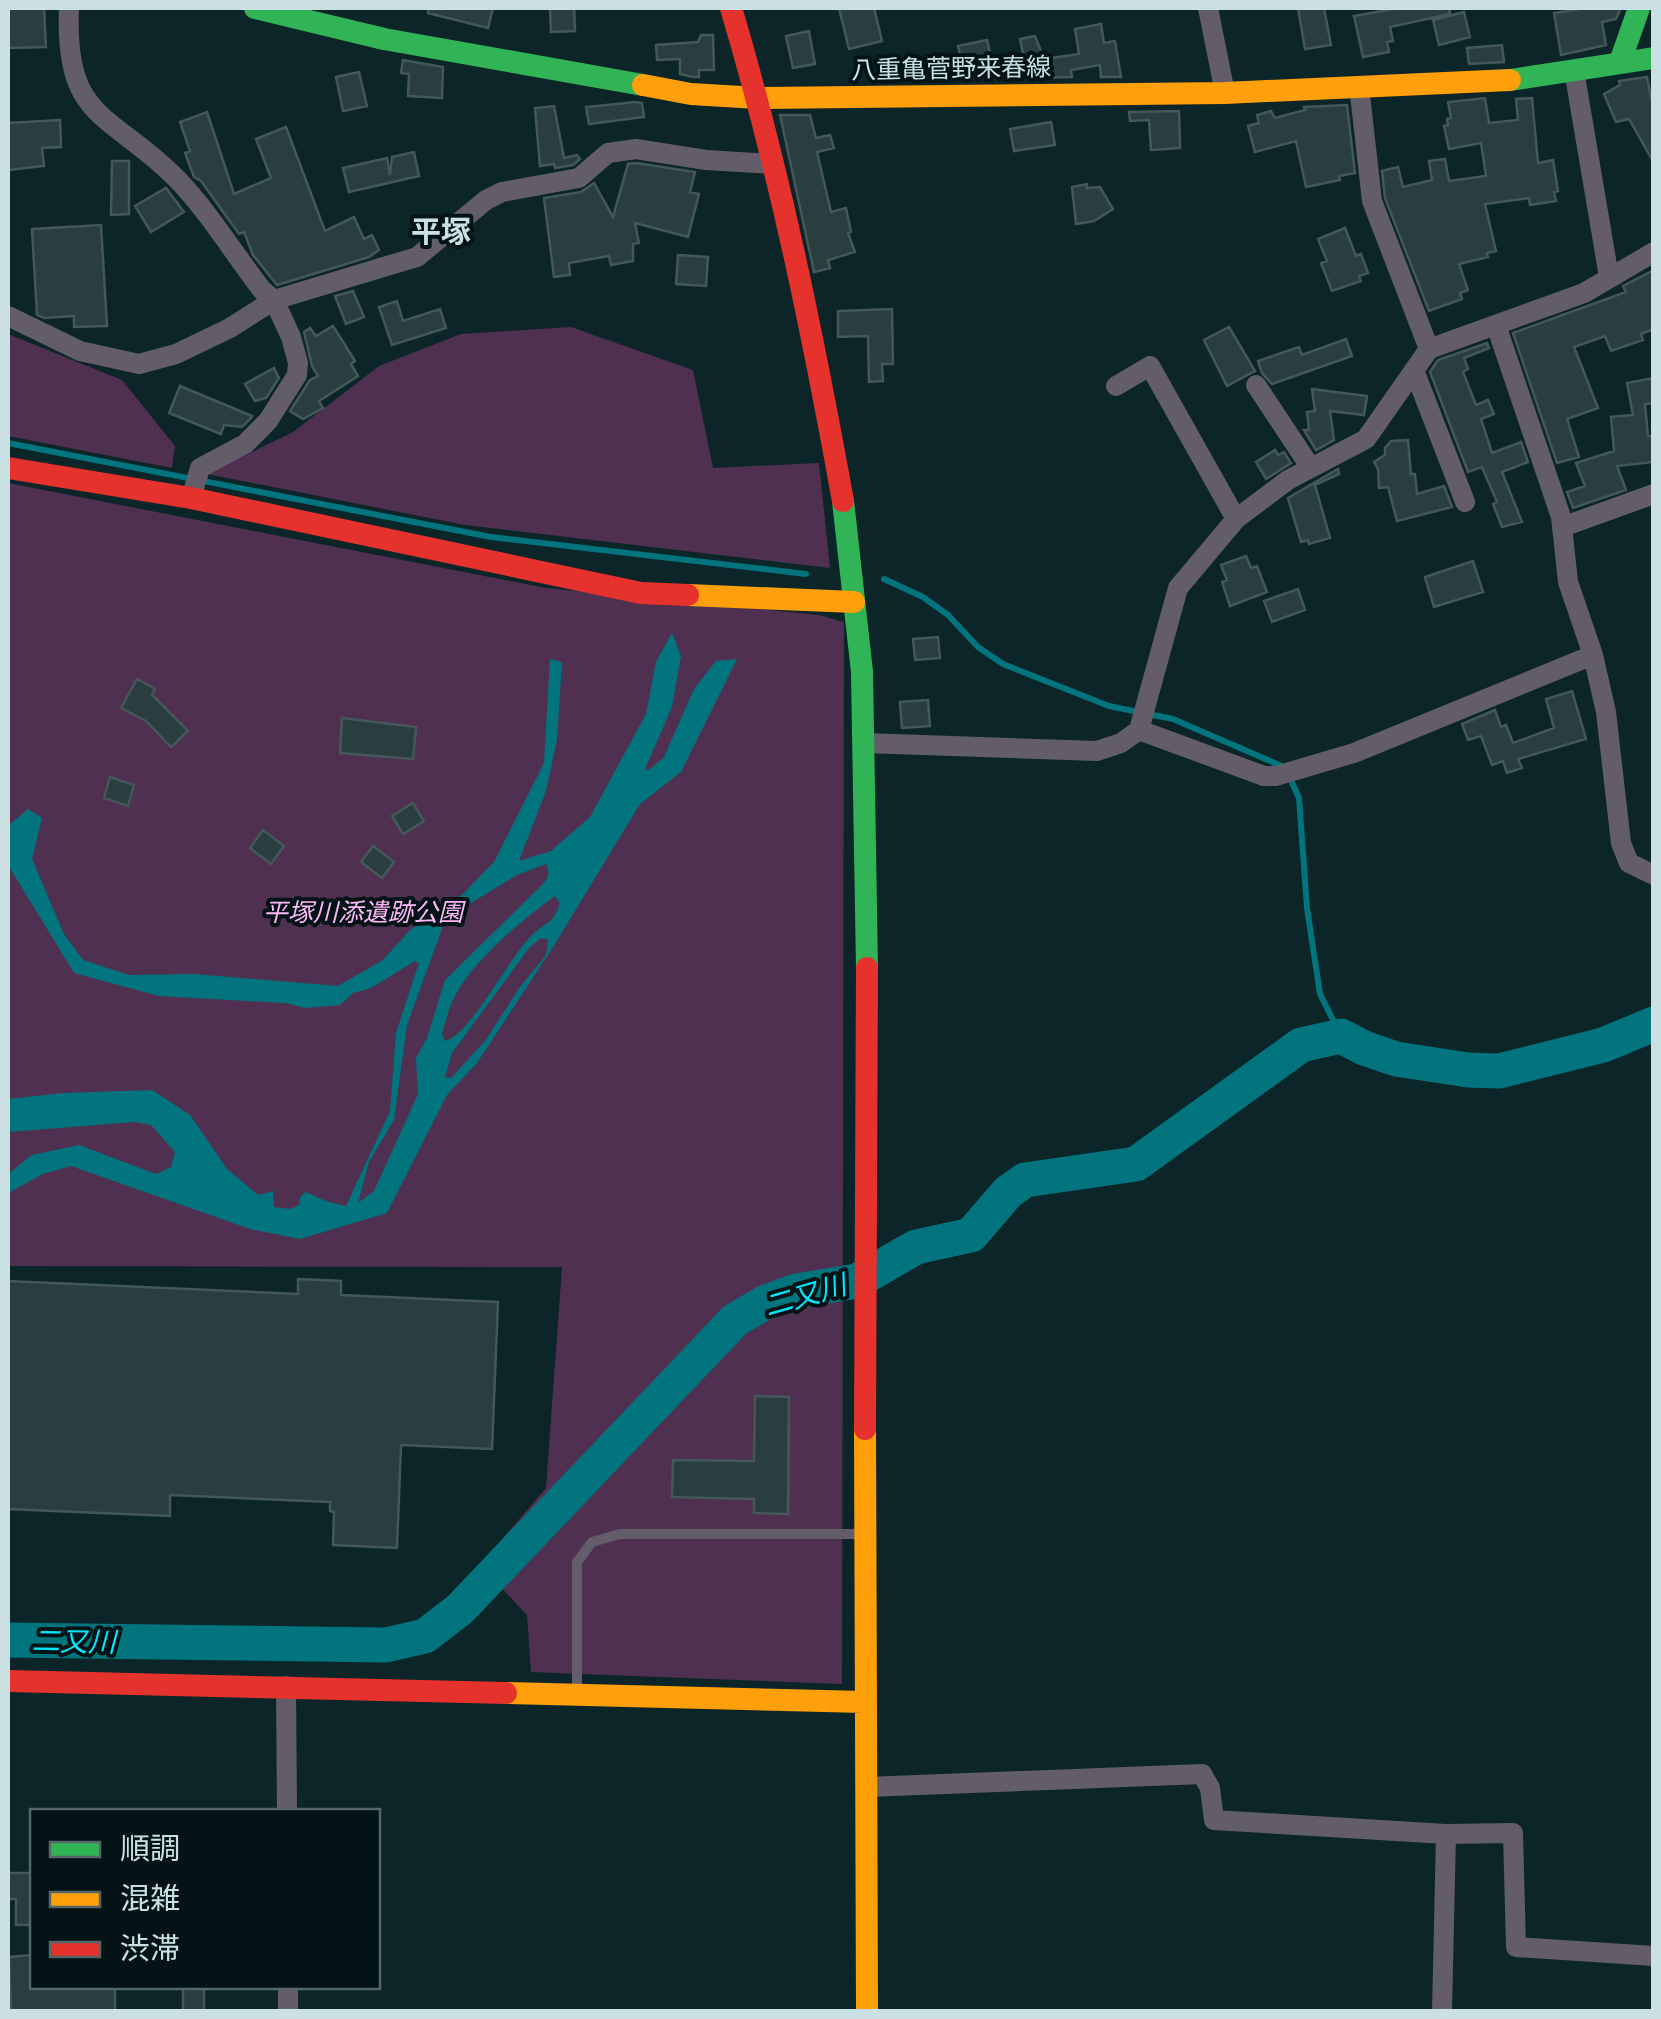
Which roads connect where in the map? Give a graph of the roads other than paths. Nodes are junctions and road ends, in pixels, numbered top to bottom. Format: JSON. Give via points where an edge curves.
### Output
{"nodes":[{"id":1,"x":69,"y":8,"type":"edge"},
{"id":2,"x":255,"y":8,"type":"edge"},
{"id":3,"x":731,"y":8,"type":"edge"},
{"id":4,"x":1208,"y":8,"type":"edge"},
{"id":5,"x":1639,"y":8,"type":"edge"},
{"id":6,"x":1654,"y":58,"type":"edge"},
{"id":7,"x":1620,"y":62,"type":"junction"},
{"id":8,"x":1574,"y":70,"type":"junction"},
{"id":9,"x":1359,"y":86,"type":"junction"},
{"id":10,"x":1225,"y":93,"type":"junction"},
{"id":11,"x":758,"y":98,"type":"junction"},
{"id":12,"x":770,"y":164,"type":"junction"},
{"id":13,"x":1654,"y":252,"type":"edge"},
{"id":14,"x":1609,"y":277,"type":"junction"},
{"id":15,"x":274,"y":300,"type":"junction"},
{"id":16,"x":8,"y":316,"type":"edge"},
{"id":17,"x":1496,"y":325,"type":"junction"},
{"id":18,"x":1429,"y":350,"type":"junction"},
{"id":19,"x":1414,"y":370,"type":"junction"},
{"id":20,"x":1256,"y":384,"type":"dead end"},
{"id":21,"x":1116,"y":386,"type":"dead end"},
{"id":22,"x":8,"y":468,"type":"edge"},
{"id":23,"x":1311,"y":468,"type":"junction"},
{"id":24,"x":1654,"y":494,"type":"edge"},
{"id":25,"x":192,"y":498,"type":"junction"},
{"id":26,"x":1465,"y":502,"type":"dead end"},
{"id":27,"x":1236,"y":519,"type":"junction"},
{"id":28,"x":1562,"y":527,"type":"junction"},
{"id":29,"x":854,"y":602,"type":"junction"},
{"id":30,"x":1592,"y":656,"type":"junction"},
{"id":31,"x":1139,"y":730,"type":"junction"},
{"id":32,"x":864,"y":743,"type":"junction"},
{"id":33,"x":1654,"y":875,"type":"edge"},
{"id":34,"x":864,"y":1534,"type":"junction"},
{"id":35,"x":8,"y":1682,"type":"edge"},
{"id":36,"x":286,"y":1686,"type":"junction"},
{"id":37,"x":577,"y":1694,"type":"junction"},
{"id":38,"x":864,"y":1702,"type":"junction"},
{"id":39,"x":866,"y":1786,"type":"junction"},
{"id":40,"x":287,"y":1809,"type":"edge"},
{"id":41,"x":1446,"y":1834,"type":"junction"},
{"id":42,"x":1654,"y":1956,"type":"edge"},
{"id":43,"x":867,"y":2012,"type":"edge"},
{"id":44,"x":1442,"y":2012,"type":"edge"}],
"edges":[{"from":1,"to":15,"type":"street","via":[[71,66],[88,102],[178,180]]},
{"from":2,"to":11,"type":"street","name":"八重亀菅野来春線","via":[[422,46],[691,94]]},
{"from":3,"to":11,"type":"street"},
{"from":4,"to":10,"type":"street"},
{"from":5,"to":7,"type":"street"},
{"from":6,"to":7,"type":"street","name":"八重亀菅野来春線"},
{"from":7,"to":8,"type":"street","name":"八重亀菅野来春線"},
{"from":8,"to":9,"type":"street","name":"八重亀菅野来春線","via":[[1521,79]]},
{"from":8,"to":14,"type":"street"},
{"from":9,"to":10,"type":"street","name":"八重亀菅野来春線"},
{"from":9,"to":18,"type":"street","via":[[1372,201]]},
{"from":10,"to":11,"type":"street","name":"八重亀菅野来春線"},
{"from":11,"to":12,"type":"street"},
{"from":12,"to":15,"type":"street","via":[[636,149],[608,154],[579,178],[486,200],[417,257]]},
{"from":12,"to":29,"type":"street","via":[[824,397]]},
{"from":13,"to":14,"type":"street"},
{"from":14,"to":17,"type":"street"},
{"from":15,"to":16,"type":"street","via":[[176,354],[138,364],[80,352]]},
{"from":15,"to":25,"type":"street","via":[[291,337],[297,375],[268,422],[245,444],[200,468]]},
{"from":17,"to":18,"type":"street"},
{"from":17,"to":28,"type":"street"},
{"from":18,"to":19,"type":"street"},
{"from":19,"to":23,"type":"street","via":[[1366,439]]},
{"from":19,"to":26,"type":"street"},
{"from":20,"to":23,"type":"street"},
{"from":21,"to":27,"type":"street","via":[[1150,366]]},
{"from":22,"to":25,"type":"street"},
{"from":23,"to":27,"type":"street"},
{"from":24,"to":28,"type":"street"},
{"from":25,"to":29,"type":"street","via":[[641,592]]},
{"from":27,"to":31,"type":"street","via":[[1178,588]]},
{"from":28,"to":30,"type":"street","via":[[1568,582]]},
{"from":29,"to":32,"type":"street"},
{"from":30,"to":31,"type":"street","via":[[1354,753],[1276,776]]},
{"from":30,"to":33,"type":"street","via":[[1606,712],[1621,843],[1629,864]]},
{"from":31,"to":32,"type":"street","via":[[1098,752]]},
{"from":32,"to":34,"type":"street"},
{"from":34,"to":37,"type":"lane","via":[[620,1534],[592,1542],[578,1562]]},
{"from":34,"to":38,"type":"street"},
{"from":35,"to":36,"type":"street"},
{"from":36,"to":37,"type":"street"},
{"from":36,"to":40,"type":"street"},
{"from":37,"to":38,"type":"street"},
{"from":38,"to":39,"type":"street"},
{"from":39,"to":41,"type":"street","via":[[1202,1774],[1214,1820]]},
{"from":39,"to":43,"type":"street"},
{"from":41,"to":42,"type":"street","via":[[1513,1833],[1516,1947]]},
{"from":41,"to":44,"type":"street"}]}
